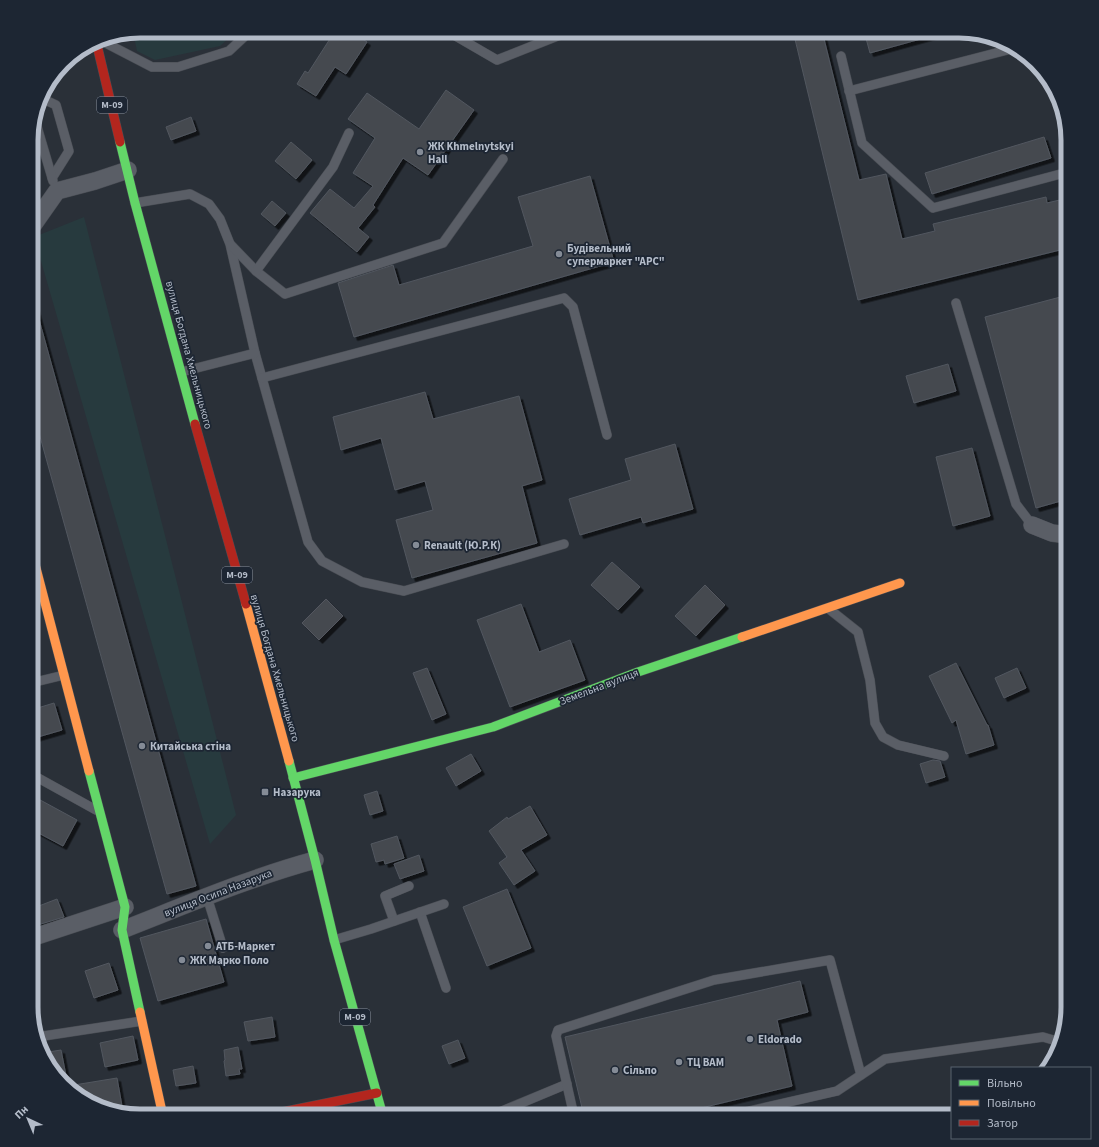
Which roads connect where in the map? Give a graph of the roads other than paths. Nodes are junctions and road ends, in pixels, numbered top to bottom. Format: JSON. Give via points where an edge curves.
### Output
{"nodes":[{"id":1,"x":243,"y":38,"type":"edge"},
{"id":2,"x":458,"y":38,"type":"edge"},
{"id":3,"x":552,"y":38,"type":"edge"},
{"id":4,"x":106,"y":43,"type":"edge"},
{"id":5,"x":98,"y":48,"type":"edge"},
{"id":6,"x":1006,"y":50,"type":"edge"},
{"id":7,"x":841,"y":56,"type":"dead end"},
{"id":8,"x":850,"y":91,"type":"junction"},
{"id":9,"x":46,"y":100,"type":"edge"},
{"id":10,"x":38,"y":131,"type":"edge"},
{"id":11,"x":349,"y":133,"type":"dead end"},
{"id":12,"x":503,"y":159,"type":"dead end"},
{"id":13,"x":128,"y":170,"type":"junction"},
{"id":14,"x":1061,"y":174,"type":"edge"},
{"id":15,"x":54,"y":185,"type":"junction"},
{"id":16,"x":135,"y":203,"type":"junction"},
{"id":17,"x":38,"y":215,"type":"edge"},
{"id":18,"x":230,"y":244,"type":"junction"},
{"id":19,"x":256,"y":271,"type":"junction"},
{"id":20,"x":956,"y":303,"type":"dead end"},
{"id":21,"x":255,"y":353,"type":"junction"},
{"id":22,"x":181,"y":372,"type":"junction"},
{"id":23,"x":262,"y":378,"type":"junction"},
{"id":24,"x":607,"y":435,"type":"dead end"},
{"id":25,"x":1032,"y":524,"type":"joint"},
{"id":26,"x":1061,"y":534,"type":"edge"},
{"id":27,"x":564,"y":544,"type":"dead end"},
{"id":28,"x":38,"y":576,"type":"edge"},
{"id":29,"x":900,"y":582,"type":"dead end"},
{"id":30,"x":828,"y":608,"type":"junction"},
{"id":31,"x":64,"y":675,"type":"junction"},
{"id":32,"x":38,"y":681,"type":"edge"},
{"id":33,"x":944,"y":756,"type":"dead end"},
{"id":34,"x":38,"y":778,"type":"edge"},
{"id":35,"x":293,"y":778,"type":"junction"},
{"id":36,"x":101,"y":813,"type":"junction"},
{"id":37,"x":315,"y":860,"type":"junction"},
{"id":38,"x":410,"y":886,"type":"dead end"},
{"id":39,"x":207,"y":897,"type":"junction"},
{"id":40,"x":444,"y":904,"type":"dead end"},
{"id":41,"x":125,"y":906,"type":"junction"},
{"id":42,"x":420,"y":912,"type":"junction"},
{"id":43,"x":394,"y":921,"type":"junction"},
{"id":44,"x":122,"y":930,"type":"junction"},
{"id":45,"x":38,"y":936,"type":"edge"},
{"id":46,"x":334,"y":940,"type":"junction"},
{"id":47,"x":223,"y":948,"type":"dead end"},
{"id":48,"x":446,"y":988,"type":"dead end"},
{"id":49,"x":142,"y":1021,"type":"junction"},
{"id":50,"x":43,"y":1037,"type":"edge"},
{"id":51,"x":1056,"y":1041,"type":"edge"},
{"id":52,"x":861,"y":1075,"type":"junction"},
{"id":53,"x":567,"y":1084,"type":"junction"},
{"id":54,"x":377,"y":1093,"type":"junction"},
{"id":55,"x":161,"y":1109,"type":"edge"},
{"id":56,"x":298,"y":1109,"type":"edge"},
{"id":57,"x":381,"y":1109,"type":"edge"},
{"id":58,"x":507,"y":1109,"type":"edge"},
{"id":59,"x":572,"y":1109,"type":"edge"},
{"id":60,"x":759,"y":1109,"type":"edge"}],
"edges":[{"from":1,"to":4,"type":"lane","via":[[229,51],[178,67],[152,67]]},
{"from":2,"to":3,"type":"lane","via":[[496,60]]},
{"from":5,"to":13,"type":"main road","name":"вулиця Богдана Хмельницького","number":"М-09"},
{"from":6,"to":8,"type":"lane"},
{"from":7,"to":8,"type":"lane"},
{"from":8,"to":14,"type":"lane","via":[[862,143],[933,208]]},
{"from":9,"to":15,"type":"lane","via":[[56,105],[68,152]]},
{"from":10,"to":15,"type":"lane"},
{"from":11,"to":19,"type":"lane","via":[[333,167]]},
{"from":12,"to":19,"type":"lane","via":[[443,243],[285,294]]},
{"from":13,"to":15,"type":"street","via":[[95,181]]},
{"from":13,"to":16,"type":"main road","name":"вулиця Богдана Хмельницького","number":"М-09"},
{"from":15,"to":17,"type":"street"},
{"from":16,"to":18,"type":"lane","via":[[190,194],[209,204],[220,219]]},
{"from":16,"to":22,"type":"main road","name":"вулиця Богдана Хмельницького","number":"М-09"},
{"from":18,"to":19,"type":"lane"},
{"from":18,"to":21,"type":"lane"},
{"from":20,"to":25,"type":"lane","via":[[1016,504]]},
{"from":21,"to":22,"type":"lane"},
{"from":21,"to":23,"type":"lane"},
{"from":22,"to":35,"type":"main road","name":"вулиця Богдана Хмельницького","number":"М-09"},
{"from":23,"to":24,"type":"lane","via":[[564,298],[573,307]]},
{"from":23,"to":27,"type":"lane","via":[[308,542],[322,561],[362,582],[404,591]]},
{"from":25,"to":26,"type":"street"},
{"from":28,"to":31,"type":"main road"},
{"from":29,"to":30,"type":"main road","name":"Земельна вулиця"},
{"from":30,"to":33,"type":"lane","via":[[858,632],[870,680],[876,723],[883,736],[898,745]]},
{"from":30,"to":35,"type":"main road","name":"Земельна вулиця","via":[[638,672],[493,727]]},
{"from":31,"to":32,"type":"lane"},
{"from":31,"to":36,"type":"main road"},
{"from":34,"to":36,"type":"lane"},
{"from":35,"to":37,"type":"main road","name":"вулиця Богдана Хмельницького","number":"М-09"},
{"from":36,"to":41,"type":"main road"},
{"from":37,"to":39,"type":"street","name":"вулиця Осипа Назарука","via":[[284,868]]},
{"from":37,"to":46,"type":"main road","name":"вулиця Богдана Хмельницького","number":"М-09"},
{"from":38,"to":43,"type":"lane","via":[[385,896]]},
{"from":39,"to":44,"type":"street","name":"вулиця Осипа Назарука"},
{"from":39,"to":47,"type":"lane"},
{"from":40,"to":42,"type":"lane"},
{"from":41,"to":44,"type":"main road"},
{"from":41,"to":45,"type":"street"},
{"from":42,"to":43,"type":"lane"},
{"from":42,"to":48,"type":"lane"},
{"from":43,"to":46,"type":"lane"},
{"from":44,"to":49,"type":"main road"},
{"from":46,"to":54,"type":"main road","name":"вулиця Богдана Хмельницького","number":"М-09"},
{"from":49,"to":50,"type":"lane"},
{"from":49,"to":55,"type":"main road"},
{"from":51,"to":52,"type":"lane","via":[[1043,1037],[885,1059]]},
{"from":52,"to":53,"type":"lane","via":[[830,960],[714,980],[558,1030],[556,1036]]},
{"from":52,"to":60,"type":"lane","via":[[837,1091]]},
{"from":53,"to":58,"type":"lane"},
{"from":53,"to":59,"type":"lane"},
{"from":54,"to":56,"type":"main road"},
{"from":54,"to":57,"type":"main road","name":"вулиця Богдана Хмельницького","number":"М-09"}]}
